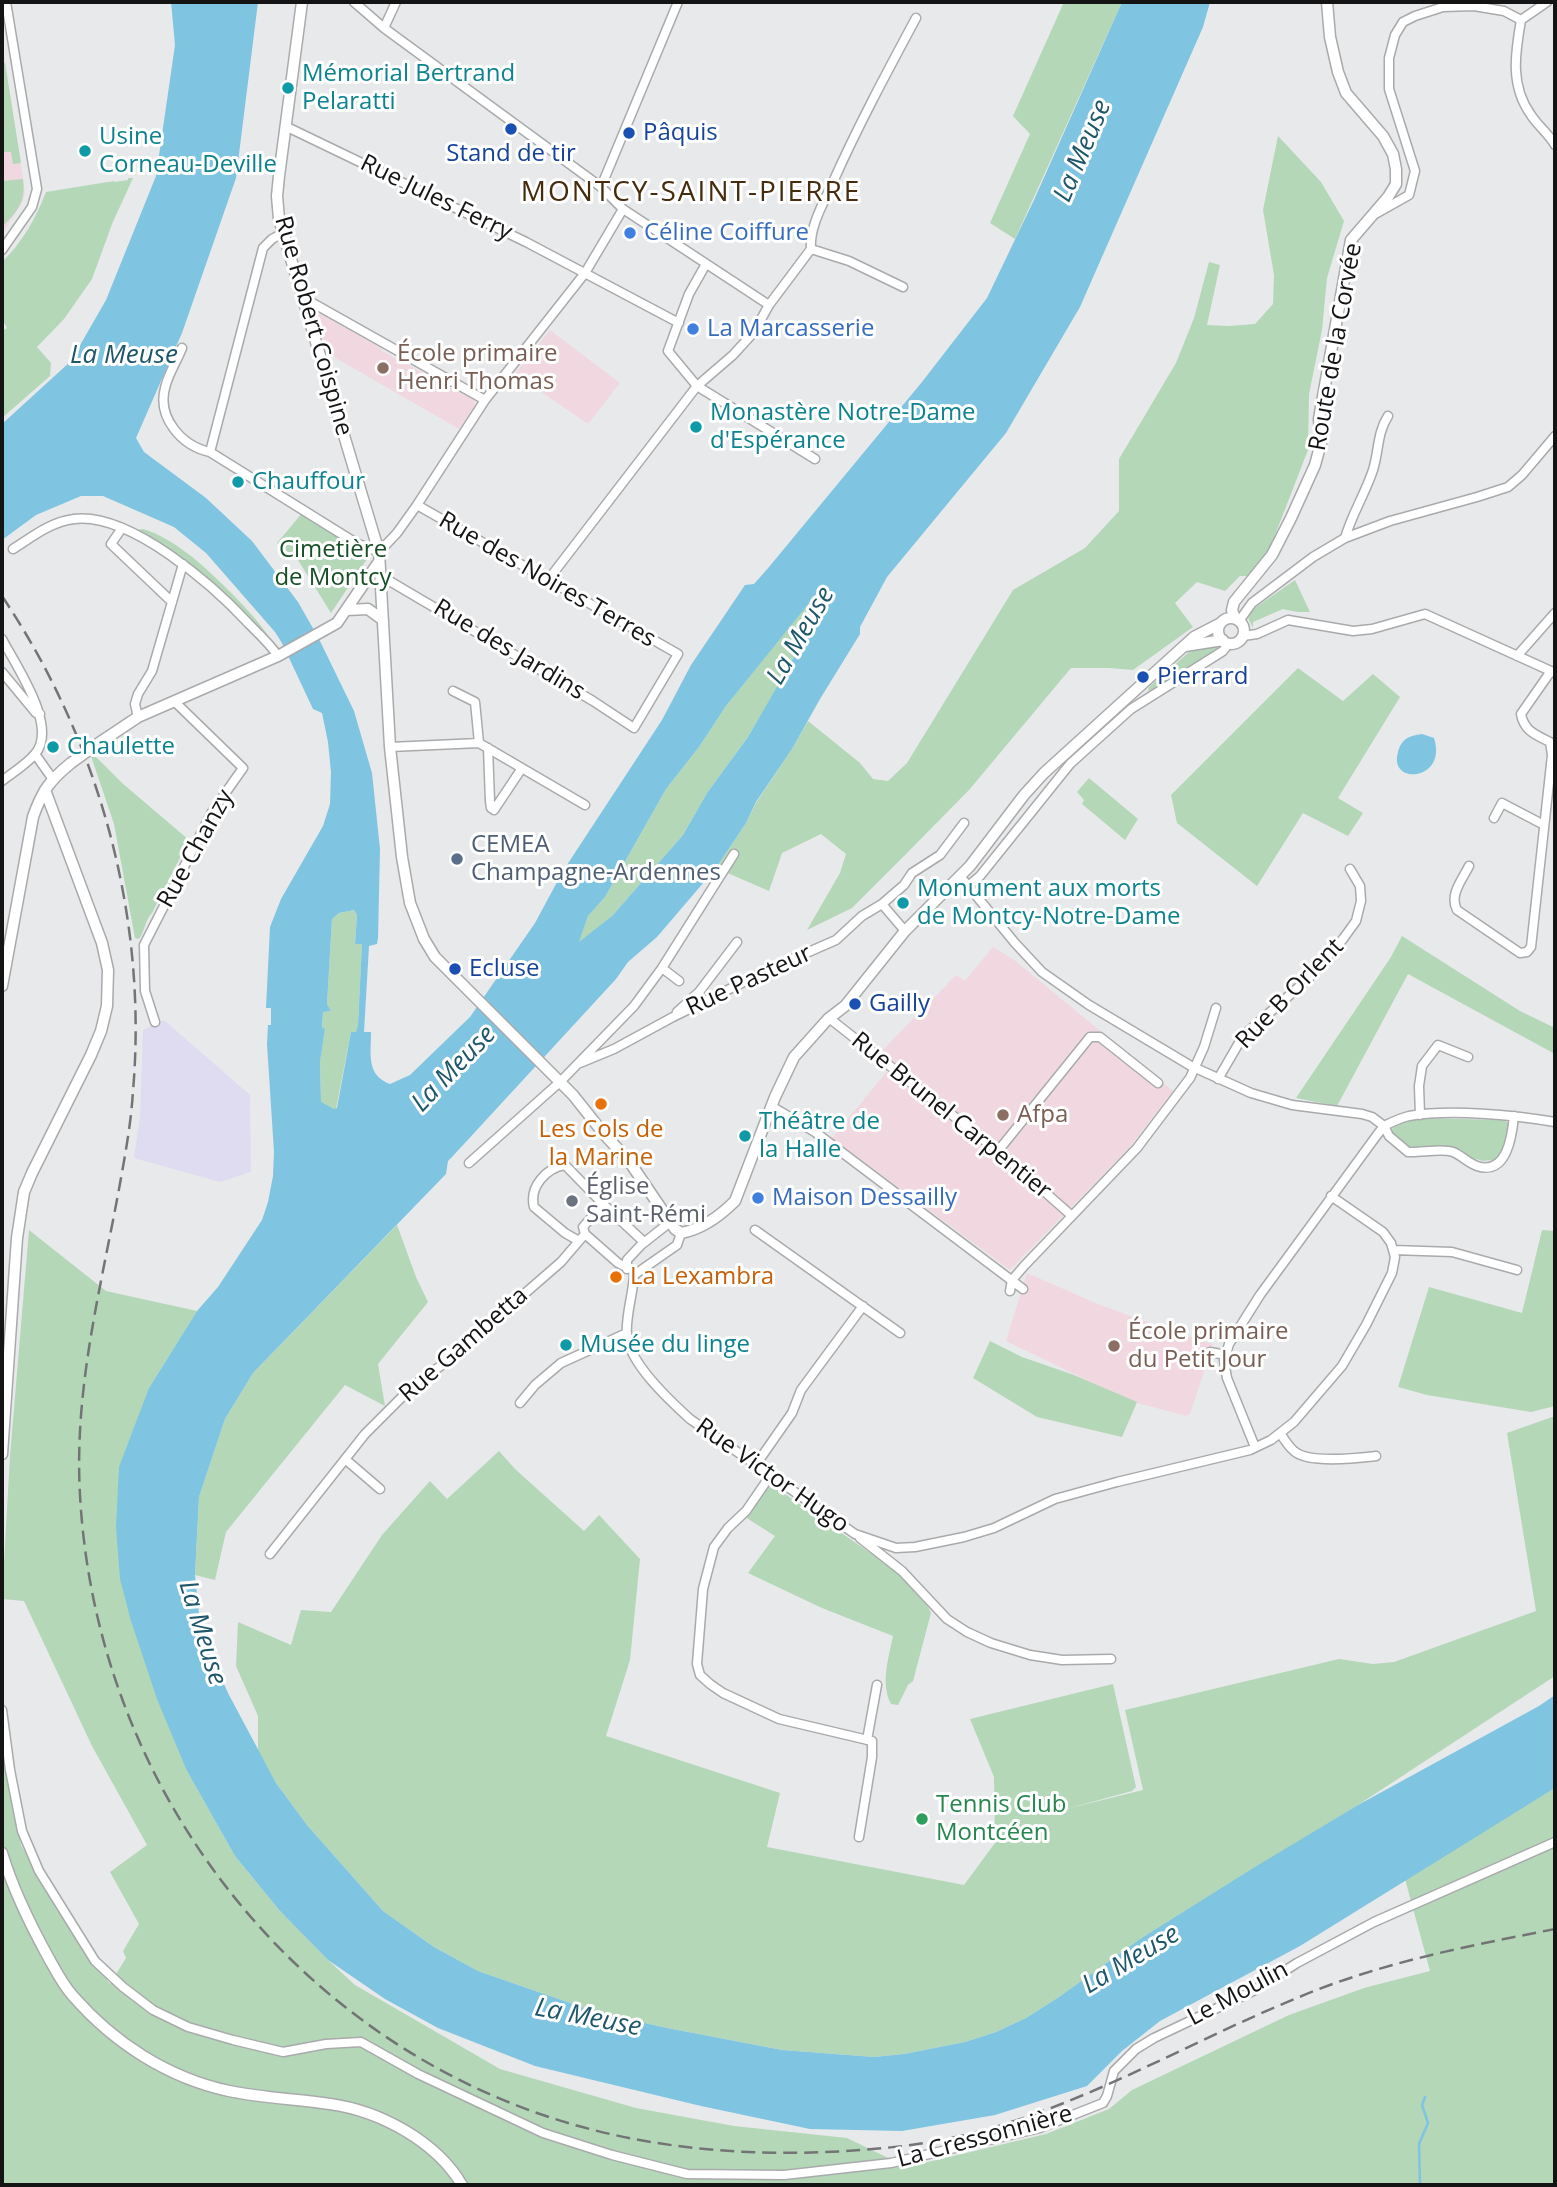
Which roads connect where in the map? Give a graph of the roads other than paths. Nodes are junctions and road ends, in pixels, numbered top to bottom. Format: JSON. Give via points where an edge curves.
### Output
{"nodes":[{"id":1,"x":6,"y":2,"type":"edge"},
{"id":2,"x":302,"y":2,"type":"edge"},
{"id":3,"x":354,"y":2,"type":"edge"},
{"id":4,"x":396,"y":2,"type":"edge"},
{"id":5,"x":678,"y":2,"type":"edge"},
{"id":6,"x":1327,"y":2,"type":"edge"},
{"id":7,"x":1547,"y":2,"type":"edge"},
{"id":8,"x":916,"y":18,"type":"dead end"},
{"id":9,"x":1521,"y":20,"type":"junction"},
{"id":10,"x":384,"y":28,"type":"junction"},
{"id":11,"x":285,"y":126,"type":"junction"},
{"id":12,"x":1555,"y":145,"type":"edge"},
{"id":13,"x":601,"y":187,"type":"junction"},
{"id":14,"x":623,"y":209,"type":"junction"},
{"id":15,"x":1368,"y":218,"type":"junction"},
{"id":16,"x":283,"y":233,"type":"junction"},
{"id":17,"x":811,"y":249,"type":"junction"},
{"id":18,"x":2,"y":250,"type":"edge"},
{"id":19,"x":706,"y":264,"type":"junction"},
{"id":20,"x":586,"y":273,"type":"junction"},
{"id":21,"x":903,"y":287,"type":"dead end"},
{"id":22,"x":302,"y":297,"type":"junction"},
{"id":23,"x":769,"y":305,"type":"junction"},
{"id":24,"x":679,"y":323,"type":"junction"},
{"id":25,"x":182,"y":348,"type":"dead end"},
{"id":26,"x":696,"y":386,"type":"junction"},
{"id":27,"x":485,"y":400,"type":"junction"},
{"id":28,"x":1388,"y":416,"type":"dead end"},
{"id":29,"x":1555,"y":436,"type":"edge"},
{"id":30,"x":210,"y":452,"type":"junction"},
{"id":31,"x":815,"y":459,"type":"dead end"},
{"id":32,"x":417,"y":505,"type":"junction"},
{"id":33,"x":122,"y":528,"type":"junction"},
{"id":34,"x":1345,"y":538,"type":"junction"},
{"id":35,"x":13,"y":550,"type":"dead end"},
{"id":36,"x":379,"y":552,"type":"junction"},
{"id":37,"x":183,"y":564,"type":"junction"},
{"id":38,"x":378,"y":564,"type":"junction"},
{"id":39,"x":381,"y":576,"type":"junction"},
{"id":40,"x":548,"y":580,"type":"junction"},
{"id":41,"x":172,"y":602,"type":"junction"},
{"id":42,"x":347,"y":610,"type":"junction"},
{"id":43,"x":1555,"y":612,"type":"edge"},
{"id":44,"x":383,"y":620,"type":"junction"},
{"id":45,"x":1237,"y":620,"type":"junction"},
{"id":46,"x":1221,"y":623,"type":"junction"},
{"id":47,"x":1243,"y":636,"type":"junction"},
{"id":48,"x":2,"y":639,"type":"edge"},
{"id":49,"x":1226,"y":642,"type":"junction"},
{"id":50,"x":1185,"y":646,"type":"junction"},
{"id":51,"x":678,"y":654,"type":"joint"},
{"id":52,"x":280,"y":655,"type":"junction"},
{"id":53,"x":1517,"y":656,"type":"junction"},
{"id":54,"x":1553,"y":672,"type":"edge"},
{"id":55,"x":2,"y":673,"type":"edge"},
{"id":56,"x":453,"y":691,"type":"dead end"},
{"id":57,"x":175,"y":702,"type":"junction"},
{"id":58,"x":40,"y":715,"type":"junction"},
{"id":59,"x":138,"y":717,"type":"junction"},
{"id":60,"x":479,"y":743,"type":"junction"},
{"id":61,"x":390,"y":747,"type":"junction"},
{"id":62,"x":488,"y":748,"type":"junction"},
{"id":63,"x":35,"y":754,"type":"junction"},
{"id":64,"x":522,"y":768,"type":"junction"},
{"id":65,"x":52,"y":778,"type":"junction"},
{"id":66,"x":2,"y":781,"type":"edge"},
{"id":67,"x":45,"y":790,"type":"junction"},
{"id":68,"x":585,"y":805,"type":"dead end"},
{"id":69,"x":1494,"y":818,"type":"dead end"},
{"id":70,"x":964,"y":823,"type":"dead end"},
{"id":71,"x":1544,"y":825,"type":"junction"},
{"id":72,"x":734,"y":854,"type":"dead end"},
{"id":73,"x":1469,"y":866,"type":"dead end"},
{"id":74,"x":1350,"y":869,"type":"dead end"},
{"id":75,"x":960,"y":876,"type":"junction"},
{"id":76,"x":968,"y":886,"type":"junction"},
{"id":77,"x":882,"y":904,"type":"junction"},
{"id":78,"x":905,"y":931,"type":"junction"},
{"id":79,"x":737,"y":942,"type":"dead end"},
{"id":80,"x":662,"y":968,"type":"junction"},
{"id":81,"x":679,"y":981,"type":"dead end"},
{"id":82,"x":2,"y":986,"type":"edge"},
{"id":83,"x":1216,"y":1008,"type":"dead end"},
{"id":84,"x":673,"y":1017,"type":"junction"},
{"id":85,"x":829,"y":1018,"type":"junction"},
{"id":86,"x":155,"y":1022,"type":"dead end"},
{"id":87,"x":1468,"y":1057,"type":"dead end"},
{"id":88,"x":577,"y":1064,"type":"junction"},
{"id":89,"x":1195,"y":1068,"type":"junction"},
{"id":90,"x":1218,"y":1079,"type":"junction"},
{"id":91,"x":561,"y":1081,"type":"junction"},
{"id":92,"x":1158,"y":1083,"type":"dead end"},
{"id":93,"x":771,"y":1105,"type":"junction"},
{"id":94,"x":1420,"y":1115,"type":"junction"},
{"id":95,"x":1514,"y":1116,"type":"junction"},
{"id":96,"x":1555,"y":1122,"type":"edge"},
{"id":97,"x":1384,"y":1126,"type":"junction"},
{"id":98,"x":998,"y":1151,"type":"junction"},
{"id":99,"x":469,"y":1163,"type":"dead end"},
{"id":100,"x":1331,"y":1196,"type":"junction"},
{"id":101,"x":603,"y":1204,"type":"junction"},
{"id":102,"x":1072,"y":1216,"type":"junction"},
{"id":103,"x":675,"y":1228,"type":"junction"},
{"id":104,"x":755,"y":1230,"type":"dead end"},
{"id":105,"x":582,"y":1237,"type":"junction"},
{"id":106,"x":644,"y":1242,"type":"junction"},
{"id":107,"x":1393,"y":1250,"type":"junction"},
{"id":108,"x":626,"y":1267,"type":"junction"},
{"id":109,"x":1517,"y":1270,"type":"dead end"},
{"id":110,"x":634,"y":1276,"type":"junction"},
{"id":111,"x":1012,"y":1280,"type":"junction"},
{"id":112,"x":1023,"y":1289,"type":"dead end"},
{"id":113,"x":1010,"y":1291,"type":"dead end"},
{"id":114,"x":863,"y":1306,"type":"junction"},
{"id":115,"x":627,"y":1333,"type":"junction"},
{"id":116,"x":900,"y":1333,"type":"dead end"},
{"id":117,"x":1210,"y":1352,"type":"dead end"},
{"id":118,"x":1226,"y":1355,"type":"junction"},
{"id":119,"x":520,"y":1403,"type":"dead end"},
{"id":120,"x":1280,"y":1433,"type":"junction"},
{"id":121,"x":1255,"y":1447,"type":"junction"},
{"id":122,"x":2,"y":1454,"type":"edge"},
{"id":123,"x":1376,"y":1455,"type":"dead end"},
{"id":124,"x":345,"y":1459,"type":"junction"},
{"id":125,"x":755,"y":1466,"type":"junction"},
{"id":126,"x":770,"y":1476,"type":"junction"},
{"id":127,"x":380,"y":1489,"type":"dead end"},
{"id":128,"x":855,"y":1534,"type":"junction"},
{"id":129,"x":270,"y":1554,"type":"dead end"},
{"id":130,"x":1111,"y":1659,"type":"dead end"},
{"id":131,"x":877,"y":1685,"type":"dead end"},
{"id":132,"x":2,"y":1710,"type":"edge"},
{"id":133,"x":867,"y":1740,"type":"junction"},
{"id":134,"x":859,"y":1836,"type":"dead end"},
{"id":135,"x":1555,"y":1842,"type":"edge"},
{"id":136,"x":2,"y":1854,"type":"edge"},
{"id":137,"x":1111,"y":2077,"type":"joint"},
{"id":138,"x":462,"y":2185,"type":"edge"}],
"edges":[{"from":1,"to":18,"type":"street","via":[[37,189],[32,207]]},
{"from":2,"to":11,"type":"street","name":"Rue Robert Coispine"},
{"from":3,"to":10,"type":"street"},
{"from":4,"to":10,"type":"street"},
{"from":5,"to":13,"type":"street"},
{"from":6,"to":15,"type":"street","name":"Route de la Corvée","via":[[1338,72],[1346,93],[1383,136],[1396,169],[1396,184]]},
{"from":7,"to":9,"type":"street"},
{"from":8,"to":17,"type":"street","via":[[838,171],[815,225]]},
{"from":9,"to":12,"type":"street","via":[[1515,72],[1520,97]]},
{"from":9,"to":15,"type":"street","via":[[1504,10],[1474,6],[1443,7],[1403,22],[1389,58],[1389,89],[1415,172],[1409,195]]},
{"from":10,"to":13,"type":"street"},
{"from":11,"to":16,"type":"street","name":"Rue Robert Coispine","via":[[277,196]]},
{"from":11,"to":20,"type":"street","name":"Rue Jules Ferry"},
{"from":13,"to":14,"type":"street"},
{"from":14,"to":19,"type":"street"},
{"from":14,"to":20,"type":"street"},
{"from":15,"to":45,"type":"street","name":"Route de la Corvée","via":[[1351,240],[1315,465],[1272,555],[1234,603]]},
{"from":16,"to":22,"type":"street","name":"Rue Robert Coispine"},
{"from":16,"to":30,"type":"street","via":[[263,248]]},
{"from":17,"to":21,"type":"street"},
{"from":17,"to":23,"type":"street"},
{"from":19,"to":23,"type":"street"},
{"from":19,"to":24,"type":"street"},
{"from":20,"to":24,"type":"street","name":"Rue Jules Ferry"},
{"from":20,"to":27,"type":"street"},
{"from":22,"to":27,"type":"street"},
{"from":22,"to":36,"type":"street","name":"Rue Robert Coispine"},
{"from":23,"to":26,"type":"street","via":[[754,332]]},
{"from":24,"to":26,"type":"street","via":[[668,351]]},
{"from":25,"to":30,"type":"street","via":[[164,389],[164,412],[180,436]]},
{"from":26,"to":31,"type":"street"},
{"from":26,"to":40,"type":"street"},
{"from":27,"to":32,"type":"street"},
{"from":28,"to":34,"type":"street","via":[[1381,427],[1364,496]]},
{"from":29,"to":34,"type":"street","via":[[1508,487]]},
{"from":30,"to":36,"type":"street"},
{"from":32,"to":36,"type":"street"},
{"from":32,"to":40,"type":"street","name":"Rue des Noires Terres"},
{"from":33,"to":35,"type":"street","via":[[90,519],[64,521],[48,526]]},
{"from":33,"to":37,"type":"street"},
{"from":33,"to":41,"type":"street","via":[[111,544]]},
{"from":34,"to":45,"type":"street","via":[[1252,603]]},
{"from":36,"to":38,"type":"street","name":"Rue Robert Coispine"},
{"from":37,"to":41,"type":"street"},
{"from":37,"to":52,"type":"street"},
{"from":38,"to":39,"type":"street"},
{"from":38,"to":42,"type":"street"},
{"from":39,"to":44,"type":"street"},
{"from":39,"to":51,"type":"street","name":"Rue des Jardins","via":[[634,728]]},
{"from":40,"to":51,"type":"street","name":"Rue des Noires Terres"},
{"from":41,"to":59,"type":"street","via":[[152,671],[135,704]]},
{"from":42,"to":44,"type":"street","via":[[368,609]]},
{"from":42,"to":52,"type":"street","via":[[337,623]]},
{"from":43,"to":53,"type":"street"},
{"from":44,"to":61,"type":"street"},
{"from":45,"to":46,"type":"street"},
{"from":45,"to":47,"type":"street","via":[[1244,628]]},
{"from":46,"to":49,"type":"street","via":[[1219,631]]},
{"from":46,"to":50,"type":"street"},
{"from":47,"to":49,"type":"street","via":[[1237,642]]},
{"from":47,"to":53,"type":"street","via":[[1289,620],[1353,631],[1425,614]]},
{"from":48,"to":58,"type":"street"},
{"from":49,"to":50,"type":"street"},
{"from":49,"to":76,"type":"street","via":[[1223,651],[1131,709],[1070,764]]},
{"from":50,"to":75,"type":"street","via":[[1044,773]]},
{"from":52,"to":57,"type":"street"},
{"from":53,"to":54,"type":"street"},
{"from":54,"to":71,"type":"street","via":[[1521,714],[1530,732],[1550,742]]},
{"from":55,"to":58,"type":"street"},
{"from":56,"to":60,"type":"street","via":[[475,702]]},
{"from":57,"to":59,"type":"street"},
{"from":57,"to":86,"type":"street","name":"Rue Chanzy","via":[[243,768],[212,812],[144,946],[145,991]]},
{"from":58,"to":63,"type":"street","via":[[41,743]]},
{"from":59,"to":65,"type":"street","bridge":true},
{"from":60,"to":61,"type":"street"},
{"from":60,"to":62,"type":"street"},
{"from":61,"to":91,"type":"street","via":[[410,903],[424,939],[453,977]]},
{"from":62,"to":64,"type":"street"},
{"from":62,"to":64,"type":"street","via":[[494,810]]},
{"from":63,"to":65,"type":"street"},
{"from":63,"to":66,"type":"street"},
{"from":64,"to":68,"type":"street"},
{"from":65,"to":67,"type":"street"},
{"from":67,"to":82,"type":"street","via":[[33,817]]},
{"from":67,"to":122,"type":"street","via":[[102,943],[108,970],[107,1006],[91,1055],[24,1192]]},
{"from":69,"to":71,"type":"street","via":[[1502,803]]},
{"from":70,"to":77,"type":"street","name":"Rue Pasteur","via":[[940,855],[912,873]]},
{"from":71,"to":73,"type":"street","via":[[1527,952],[1520,953],[1457,910],[1454,895]]},
{"from":72,"to":80,"type":"street"},
{"from":74,"to":90,"type":"street","name":"Rue B Orlent","via":[[1362,901],[1356,921],[1308,978],[1243,1036]]},
{"from":75,"to":76,"type":"street"},
{"from":75,"to":78,"type":"street"},
{"from":76,"to":89,"type":"street","via":[[1042,972]]},
{"from":77,"to":78,"type":"street"},
{"from":77,"to":84,"type":"street","name":"Rue Pasteur","via":[[836,940]]},
{"from":78,"to":85,"type":"street","via":[[845,1006]]},
{"from":79,"to":84,"type":"street","via":[[699,992]]},
{"from":80,"to":81,"type":"street"},
{"from":80,"to":88,"type":"street","via":[[634,1006]]},
{"from":83,"to":89,"type":"street"},
{"from":84,"to":88,"type":"street","name":"Rue Pasteur"},
{"from":85,"to":93,"type":"street","via":[[794,1057]]},
{"from":85,"to":98,"type":"street","name":"Rue Brunel Carpentier"},
{"from":87,"to":94,"type":"street","via":[[1438,1045],[1422,1066]]},
{"from":88,"to":91,"type":"street"},
{"from":89,"to":90,"type":"street"},
{"from":89,"to":102,"type":"street","via":[[1137,1149]]},
{"from":90,"to":97,"type":"street","via":[[1292,1105],[1362,1114]]},
{"from":91,"to":99,"type":"street"},
{"from":91,"to":103,"type":"street","via":[[629,1161]]},
{"from":92,"to":98,"type":"street","via":[[1100,1037],[1090,1037]]},
{"from":93,"to":103,"type":"street","via":[[735,1201],[705,1225]]},
{"from":93,"to":111,"type":"street"},
{"from":94,"to":95,"type":"street"},
{"from":94,"to":97,"type":"street"},
{"from":95,"to":96,"type":"street"},
{"from":95,"to":97,"type":"street","via":[[1506,1154],[1488,1168],[1453,1152],[1408,1152]]},
{"from":97,"to":100,"type":"street"},
{"from":98,"to":102,"type":"street","name":"Rue Brunel Carpentier"},
{"from":100,"to":107,"type":"street","via":[[1383,1232]]},
{"from":100,"to":118,"type":"street","via":[[1260,1295]]},
{"from":101,"to":105,"type":"street","name":"Rue Gambetta","via":[[583,1227]]},
{"from":101,"to":105,"type":"street","via":[[565,1165],[543,1175],[534,1207],[565,1233]]},
{"from":101,"to":106,"type":"street"},
{"from":102,"to":111,"type":"street"},
{"from":103,"to":106,"type":"street"},
{"from":103,"to":110,"type":"street","via":[[677,1245]]},
{"from":104,"to":114,"type":"street"},
{"from":105,"to":108,"type":"street"},
{"from":105,"to":124,"type":"street","name":"Rue Gambetta","via":[[561,1262],[414,1385]]},
{"from":106,"to":108,"type":"street","via":[[626,1260]]},
{"from":107,"to":109,"type":"street","via":[[1452,1252]]},
{"from":107,"to":120,"type":"street","name":"Rue Victor Hugo","via":[[1392,1273],[1342,1366]]},
{"from":108,"to":110,"type":"street"},
{"from":110,"to":115,"type":"street"},
{"from":111,"to":112,"type":"street"},
{"from":111,"to":113,"type":"street"},
{"from":114,"to":116,"type":"street"},
{"from":114,"to":125,"type":"street","via":[[801,1390],[792,1413]]},
{"from":115,"to":119,"type":"street","via":[[561,1363]]},
{"from":115,"to":125,"type":"street","name":"Rue Victor Hugo","via":[[634,1356],[668,1399]]},
{"from":117,"to":118,"type":"street"},
{"from":118,"to":121,"type":"street","via":[[1227,1378]]},
{"from":120,"to":121,"type":"street","name":"Rue Victor Hugo"},
{"from":120,"to":123,"type":"street","via":[[1295,1453],[1311,1458]]},
{"from":121,"to":128,"type":"street","name":"Rue Victor Hugo","via":[[1055,1500],[964,1537],[896,1548]]},
{"from":124,"to":127,"type":"street"},
{"from":124,"to":129,"type":"street","name":"Rue Gambetta"},
{"from":125,"to":126,"type":"street","name":"Rue Victor Hugo"},
{"from":126,"to":128,"type":"street","name":"Rue Victor Hugo"},
{"from":126,"to":133,"type":"street","via":[[714,1548],[703,1589],[700,1675],[723,1693],[779,1718]]},
{"from":128,"to":130,"type":"street","via":[[967,1632],[1030,1655]]},
{"from":131,"to":133,"type":"street"},
{"from":132,"to":137,"type":"street","name":"La Cressonnière","via":[[22,1831],[39,1871],[95,1961],[153,2010],[188,2027],[284,2052],[362,2042],[543,2133],[687,2174],[784,2175],[891,2163],[1040,2128],[1102,2103]]},
{"from":133,"to":134,"type":"street","via":[[872,1741],[872,1757]]},
{"from":135,"to":137,"type":"street","name":"Le Moulin","via":[[1374,1922],[1253,1991],[1154,2038]]},
{"from":136,"to":138,"type":"street","via":[[26,1915],[64,1984],[89,2013],[132,2049],[170,2072],[203,2084],[251,2095],[333,2104],[382,2120],[426,2144]]}]}
